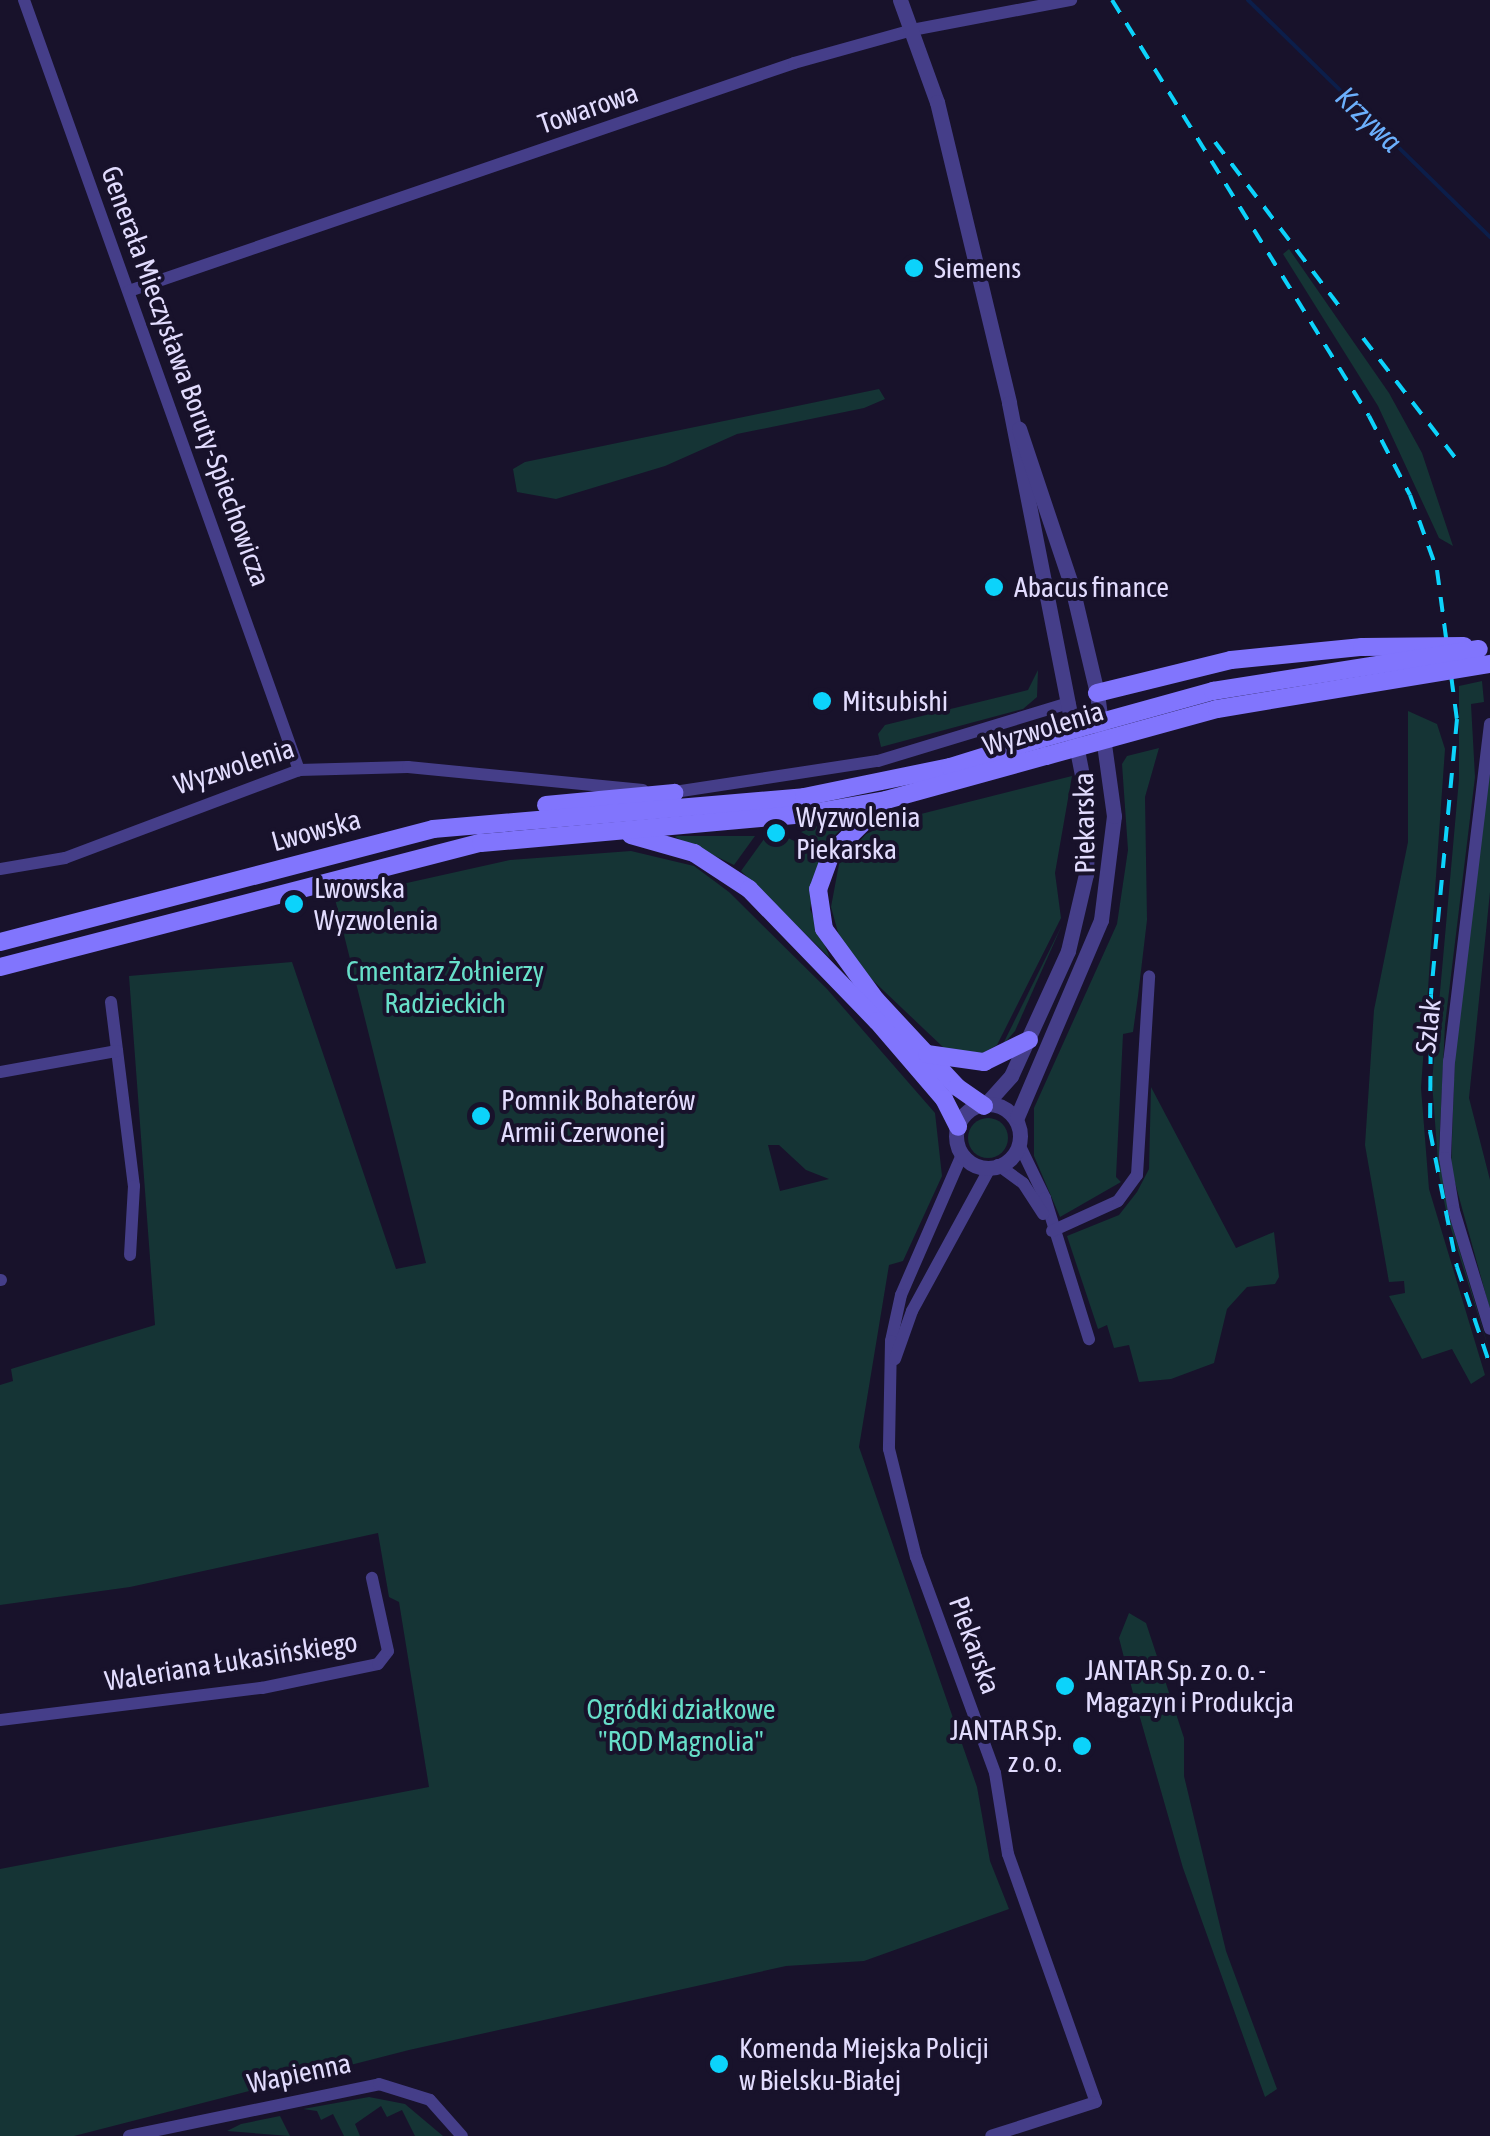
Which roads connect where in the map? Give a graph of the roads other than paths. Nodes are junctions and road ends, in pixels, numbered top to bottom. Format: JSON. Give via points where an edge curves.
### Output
{"nodes":[{"id":1,"x":24,"y":0,"type":"edge"},
{"id":2,"x":900,"y":0,"type":"edge"},
{"id":3,"x":1071,"y":0,"type":"edge"},
{"id":4,"x":912,"y":30,"type":"junction"},
{"id":5,"x":129,"y":291,"type":"junction"},
{"id":6,"x":1008,"y":403,"type":"junction"},
{"id":7,"x":1486,"y":653,"type":"edge"},
{"id":8,"x":1097,"y":693,"type":"junction"},
{"id":9,"x":1069,"y":703,"type":"junction"},
{"id":10,"x":1490,"y":724,"type":"edge"},
{"id":11,"x":1043,"y":748,"type":"junction"},
{"id":12,"x":299,"y":770,"type":"junction"},
{"id":13,"x":674,"y":793,"type":"junction"},
{"id":14,"x":886,"y":800,"type":"junction"},
{"id":15,"x":652,"y":811,"type":"joint"},
{"id":16,"x":484,"y":822,"type":"junction"},
{"id":17,"x":611,"y":830,"type":"junction"},
{"id":18,"x":0,"y":868,"type":"edge"},
{"id":19,"x":0,"y":942,"type":"edge"},
{"id":20,"x":0,"y":967,"type":"edge"},
{"id":21,"x":1149,"y":976,"type":"dead end"},
{"id":22,"x":111,"y":1002,"type":"dead end"},
{"id":23,"x":1029,"y":1040,"type":"junction"},
{"id":24,"x":118,"y":1051,"type":"junction"},
{"id":25,"x":926,"y":1054,"type":"junction"},
{"id":26,"x":0,"y":1072,"type":"edge"},
{"id":27,"x":984,"y":1106,"type":"junction"},
{"id":28,"x":1016,"y":1117,"type":"junction"},
{"id":29,"x":958,"y":1126,"type":"junction"},
{"id":30,"x":1019,"y":1144,"type":"junction"},
{"id":31,"x":961,"y":1157,"type":"junction"},
{"id":32,"x":994,"y":1167,"type":"junction"},
{"id":33,"x":1052,"y":1231,"type":"junction"},
{"id":34,"x":130,"y":1255,"type":"dead end"},
{"id":35,"x":1490,"y":1329,"type":"edge"},
{"id":36,"x":1088,"y":1339,"type":"dead end"},
{"id":37,"x":892,"y":1371,"type":"junction"},
{"id":38,"x":372,"y":1578,"type":"dead end"},
{"id":39,"x":0,"y":1720,"type":"edge"},
{"id":40,"x":129,"y":2136,"type":"edge"},
{"id":41,"x":462,"y":2136,"type":"edge"},
{"id":42,"x":990,"y":2136,"type":"edge"}],
"edges":[{"from":1,"to":5,"type":"street","name":"Generała Mieczysława Boruty-Spiechowicza"},
{"from":2,"to":4,"type":"street","name":"Piekarska"},
{"from":3,"to":4,"type":"street","name":"Towarowa"},
{"from":4,"to":5,"type":"street","name":"Towarowa","via":[[794,63]]},
{"from":4,"to":6,"type":"street","name":"Piekarska","via":[[937,102]]},
{"from":5,"to":12,"type":"street","name":"Generała Mieczysława Boruty-Spiechowicza"},
{"from":6,"to":8,"type":"street","name":"Piekarska","via":[[1056,535]]},
{"from":6,"to":9,"type":"street","name":"Piekarska","via":[[1037,572]]},
{"from":7,"to":8,"type":"main road","bridge":true,"via":[[1441,641],[1231,660]]},
{"from":7,"to":11,"type":"main road","name":"Wyzwolenia","bridge":true,"via":[[1214,691]]},
{"from":8,"to":9,"type":"street"},
{"from":8,"to":28,"type":"street","name":"Piekarska","via":[[1114,816],[1109,888],[1090,954]]},
{"from":9,"to":13,"type":"street","name":"Wyzwolenia","via":[[878,760]]},
{"from":9,"to":23,"type":"street","name":"Piekarska","via":[[1088,804],[1086,874],[1068,951]]},
{"from":10,"to":35,"type":"street","name":"Szlak","via":[[1449,1060],[1445,1158]]},
{"from":11,"to":14,"type":"main road","name":"Wyzwolenia"},
{"from":11,"to":15,"type":"main road","name":"Wyzwolenia","via":[[845,790]]},
{"from":12,"to":13,"type":"street","name":"Wyzwolenia","via":[[408,767]]},
{"from":12,"to":18,"type":"street","name":"Wyzwolenia","via":[[65,858]]},
{"from":13,"to":16,"type":"main road","via":[[512,808]]},
{"from":14,"to":17,"type":"main road","name":"Wyzwolenia","via":[[756,820]]},
{"from":14,"to":25,"type":"main road","via":[[830,854],[818,908],[834,950]]},
{"from":15,"to":16,"type":"main road","name":"Lwowska"},
{"from":16,"to":19,"type":"main road","name":"Lwowska","via":[[352,848]]},
{"from":17,"to":20,"type":"main road","name":"Lwowska","via":[[481,842]]},
{"from":17,"to":29,"type":"main road","via":[[694,853],[749,888],[877,1021]]},
{"from":21,"to":33,"type":"street","via":[[1137,1175],[1118,1202]]},
{"from":22,"to":24,"type":"street"},
{"from":23,"to":25,"type":"main road","via":[[984,1062]]},
{"from":23,"to":27,"type":"street","name":"Piekarska","via":[[1011,1076]]},
{"from":24,"to":26,"type":"street"},
{"from":24,"to":34,"type":"street","via":[[134,1186]]},
{"from":25,"to":27,"type":"main road"},
{"from":27,"to":28,"type":"street"},
{"from":27,"to":29,"type":"street","via":[[967,1111]]},
{"from":28,"to":30,"type":"street"},
{"from":29,"to":31,"type":"street"},
{"from":30,"to":32,"type":"street","via":[[1013,1158]]},
{"from":30,"to":33,"type":"street","via":[[1045,1198]]},
{"from":31,"to":32,"type":"street"},
{"from":31,"to":37,"type":"street","name":"Piekarska","via":[[901,1296]]},
{"from":32,"to":33,"type":"street","via":[[1023,1183]]},
{"from":32,"to":37,"type":"street","name":"Piekarska","via":[[912,1312]]},
{"from":33,"to":36,"type":"street"},
{"from":37,"to":42,"type":"street","name":"Piekarska","via":[[889,1449],[900,1507],[996,1773],[1008,1854],[1096,2102]]},
{"from":38,"to":39,"type":"street","name":"Waleriana Łukasińskiego","via":[[388,1651],[378,1664],[262,1688]]},
{"from":40,"to":41,"type":"street","name":"Wapienna","via":[[379,2084],[430,2100]]}]}
